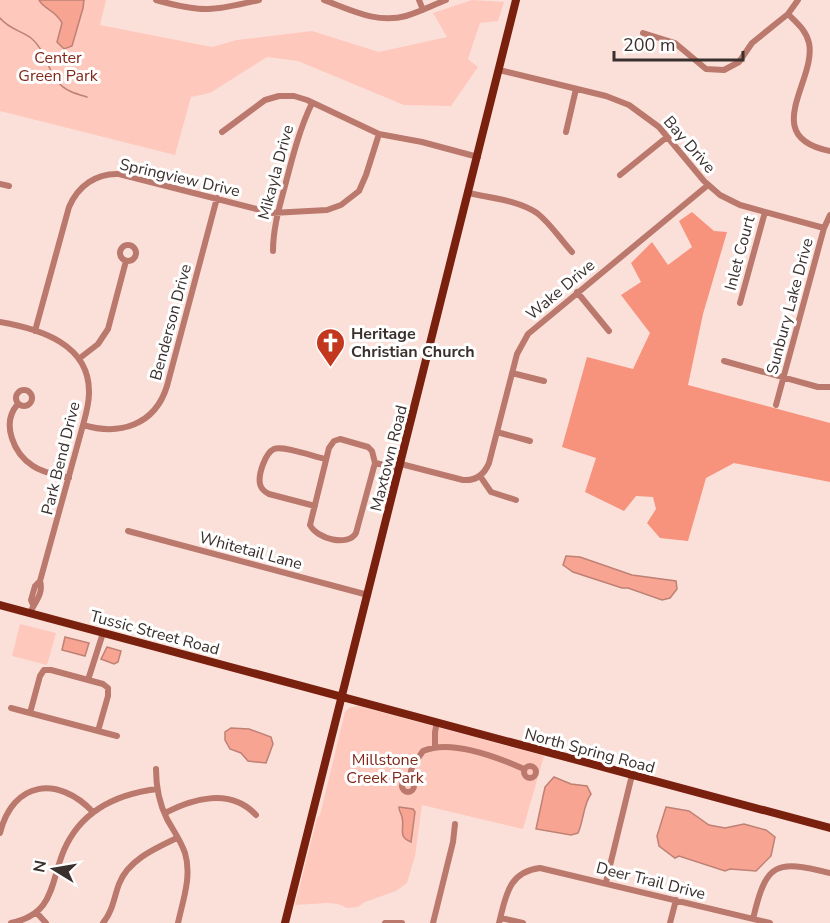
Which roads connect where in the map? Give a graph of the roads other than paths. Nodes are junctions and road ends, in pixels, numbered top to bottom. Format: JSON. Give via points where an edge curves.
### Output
{"nodes":[{"id":1,"x":156,"y":0,"type":"edge"},
{"id":2,"x":259,"y":0,"type":"edge"},
{"id":3,"x":324,"y":0,"type":"edge"},
{"id":4,"x":419,"y":0,"type":"edge"},
{"id":5,"x":446,"y":0,"type":"edge"},
{"id":6,"x":515,"y":0,"type":"edge"},
{"id":7,"x":798,"y":0,"type":"edge"},
{"id":8,"x":240,"y":2,"type":"edge"},
{"id":9,"x":423,"y":10,"type":"junction"},
{"id":10,"x":788,"y":14,"type":"junction"},
{"id":11,"x":643,"y":33,"type":"dead end"},
{"id":12,"x":499,"y":70,"type":"junction"},
{"id":13,"x":576,"y":89,"type":"junction"},
{"id":14,"x":312,"y":102,"type":"junction"},
{"id":15,"x":222,"y":132,"type":"dead end"},
{"id":16,"x":566,"y":132,"type":"dead end"},
{"id":17,"x":379,"y":134,"type":"junction"},
{"id":18,"x":668,"y":136,"type":"junction"},
{"id":19,"x":830,"y":151,"type":"edge"},
{"id":20,"x":478,"y":157,"type":"junction"},
{"id":21,"x":620,"y":175,"type":"dead end"},
{"id":22,"x":0,"y":184,"type":"edge"},
{"id":23,"x":708,"y":185,"type":"junction"},
{"id":24,"x":9,"y":186,"type":"dead end"},
{"id":25,"x":469,"y":193,"type":"junction"},
{"id":26,"x":217,"y":198,"type":"junction"},
{"id":27,"x":765,"y":212,"type":"junction"},
{"id":28,"x":278,"y":214,"type":"junction"},
{"id":29,"x":830,"y":215,"type":"edge"},
{"id":30,"x":824,"y":228,"type":"junction"},
{"id":31,"x":273,"y":250,"type":"dead end"},
{"id":32,"x":572,"y":252,"type":"dead end"},
{"id":33,"x":126,"y":261,"type":"dead end"},
{"id":34,"x":577,"y":292,"type":"junction"},
{"id":35,"x":740,"y":303,"type":"dead end"},
{"id":36,"x":0,"y":322,"type":"edge"},
{"id":37,"x":35,"y":331,"type":"junction"},
{"id":38,"x":609,"y":331,"type":"dead end"},
{"id":39,"x":80,"y":358,"type":"junction"},
{"id":40,"x":724,"y":361,"type":"dead end"},
{"id":41,"x":512,"y":373,"type":"junction"},
{"id":42,"x":783,"y":378,"type":"junction"},
{"id":43,"x":544,"y":381,"type":"dead end"},
{"id":44,"x":830,"y":387,"type":"edge"},
{"id":45,"x":17,"y":405,"type":"dead end"},
{"id":46,"x":776,"y":405,"type":"dead end"},
{"id":47,"x":83,"y":425,"type":"junction"},
{"id":48,"x":497,"y":432,"type":"junction"},
{"id":49,"x":530,"y":441,"type":"dead end"},
{"id":50,"x":326,"y":459,"type":"junction"},
{"id":51,"x":375,"y":463,"type":"junction"},
{"id":52,"x":400,"y":466,"type":"junction"},
{"id":53,"x":480,"y":476,"type":"junction"},
{"id":54,"x":69,"y":478,"type":"junction"},
{"id":55,"x":516,"y":500,"type":"dead end"},
{"id":56,"x":315,"y":506,"type":"junction"},
{"id":57,"x":128,"y":531,"type":"dead end"},
{"id":58,"x":368,"y":595,"type":"junction"},
{"id":59,"x":0,"y":605,"type":"edge"},
{"id":60,"x":32,"y":609,"type":"junction"},
{"id":61,"x":103,"y":633,"type":"junction"},
{"id":62,"x":88,"y":680,"type":"junction"},
{"id":63,"x":343,"y":696,"type":"junction"},
{"id":64,"x":11,"y":708,"type":"dead end"},
{"id":65,"x":30,"y":713,"type":"junction"},
{"id":66,"x":437,"y":722,"type":"junction"},
{"id":67,"x":98,"y":731,"type":"junction"},
{"id":68,"x":117,"y":736,"type":"dead end"},
{"id":69,"x":435,"y":747,"type":"junction"},
{"id":70,"x":156,"y":769,"type":"dead end"},
{"id":71,"x":524,"y":769,"type":"dead end"},
{"id":72,"x":632,"y":775,"type":"junction"},
{"id":73,"x":409,"y":780,"type":"dead end"},
{"id":74,"x":157,"y":789,"type":"junction"},
{"id":75,"x":93,"y":812,"type":"junction"},
{"id":76,"x":165,"y":813,"type":"junction"},
{"id":77,"x":256,"y":815,"type":"dead end"},
{"id":78,"x":455,"y":824,"type":"dead end"},
{"id":79,"x":830,"y":828,"type":"edge"},
{"id":80,"x":0,"y":833,"type":"edge"},
{"id":81,"x":177,"y":838,"type":"junction"},
{"id":82,"x":830,"y":873,"type":"edge"},
{"id":83,"x":606,"y":882,"type":"junction"},
{"id":84,"x":676,"y":900,"type":"junction"},
{"id":85,"x":36,"y":912,"type":"junction"},
{"id":86,"x":753,"y":919,"type":"junction"},
{"id":87,"x":500,"y":920,"type":"edge"},
{"id":88,"x":11,"y":923,"type":"edge"},
{"id":89,"x":46,"y":923,"type":"edge"},
{"id":90,"x":103,"y":923,"type":"edge"},
{"id":91,"x":178,"y":923,"type":"edge"},
{"id":92,"x":285,"y":923,"type":"edge"},
{"id":93,"x":385,"y":923,"type":"edge"},
{"id":94,"x":402,"y":923,"type":"edge"},
{"id":95,"x":433,"y":923,"type":"edge"},
{"id":96,"x":523,"y":923,"type":"edge"},
{"id":97,"x":670,"y":923,"type":"edge"},
{"id":98,"x":770,"y":923,"type":"edge"}],
"edges":[{"from":1,"to":8,"type":"street","via":[[202,10],[224,9]]},
{"from":2,"to":8,"type":"street"},
{"from":3,"to":9,"type":"street","via":[[380,18],[399,18]]},
{"from":4,"to":9,"type":"street"},
{"from":5,"to":9,"type":"street"},
{"from":6,"to":12,"type":"main road","name":"Maxtown Road"},
{"from":7,"to":10,"type":"street"},
{"from":10,"to":11,"type":"street","via":[[758,36],[739,62],[718,71],[703,68],[671,41]]},
{"from":10,"to":19,"type":"street","via":[[805,32],[810,52],[794,108],[796,128],[811,145]]},
{"from":12,"to":13,"type":"street","name":"Bay Drive"},
{"from":12,"to":20,"type":"main road","name":"Maxtown Road"},
{"from":13,"to":16,"type":"street"},
{"from":13,"to":18,"type":"street","name":"Bay Drive","via":[[629,105]]},
{"from":14,"to":15,"type":"street","via":[[294,96],[272,98],[259,103]]},
{"from":14,"to":17,"type":"street"},
{"from":14,"to":28,"type":"street","name":"Mikayla Drive","via":[[301,127]]},
{"from":17,"to":20,"type":"street"},
{"from":17,"to":28,"type":"street","name":"Springview Drive","via":[[365,179],[348,201],[327,210]]},
{"from":18,"to":21,"type":"street"},
{"from":18,"to":23,"type":"street","name":"Bay Drive"},
{"from":20,"to":25,"type":"main road","name":"Maxtown Road"},
{"from":22,"to":24,"type":"street"},
{"from":23,"to":27,"type":"street","name":"Bay Drive","via":[[726,199]]},
{"from":23,"to":34,"type":"street","name":"Wake Drive"},
{"from":25,"to":32,"type":"street","via":[[533,211]]},
{"from":25,"to":52,"type":"main road","name":"Maxtown Road"},
{"from":26,"to":28,"type":"street","name":"Springview Drive"},
{"from":26,"to":37,"type":"street","name":"Springview Drive","via":[[119,174],[89,181],[75,194],[69,207]]},
{"from":26,"to":47,"type":"street","name":"Benderson Drive","via":[[163,397],[149,415],[130,426],[109,430]]},
{"from":27,"to":30,"type":"street","name":"Bay Drive"},
{"from":27,"to":35,"type":"street","name":"Inlet Court"},
{"from":28,"to":31,"type":"street","name":"Mikayla Drive"},
{"from":29,"to":30,"type":"street","name":"Sunbury Lake Drive"},
{"from":30,"to":42,"type":"street","name":"Sunbury Lake Drive"},
{"from":33,"to":39,"type":"street","via":[[108,329],[98,344]]},
{"from":34,"to":38,"type":"street"},
{"from":34,"to":41,"type":"street","name":"Wake Drive","via":[[528,334]]},
{"from":36,"to":37,"type":"street"},
{"from":37,"to":39,"type":"street","via":[[63,342]]},
{"from":39,"to":47,"type":"street","name":"Park Bend Drive","via":[[89,384]]},
{"from":40,"to":42,"type":"street"},
{"from":41,"to":43,"type":"street"},
{"from":41,"to":48,"type":"street","name":"Wake Drive"},
{"from":42,"to":44,"type":"street"},
{"from":42,"to":46,"type":"street","name":"Sunbury Lake Drive"},
{"from":45,"to":54,"type":"street","via":[[10,426],[21,456],[36,468]]},
{"from":47,"to":54,"type":"street","name":"Park Bend Drive"},
{"from":48,"to":49,"type":"street"},
{"from":48,"to":53,"type":"street","name":"Wake Drive","via":[[489,463]]},
{"from":50,"to":51,"type":"street","via":[[329,448],[340,439],[368,447]]},
{"from":50,"to":56,"type":"street"},
{"from":50,"to":56,"type":"street","via":[[273,449],[261,475],[260,484],[269,495]]},
{"from":51,"to":52,"type":"street"},
{"from":51,"to":56,"type":"street","via":[[352,539],[346,542],[317,535],[310,525]]},
{"from":52,"to":53,"type":"street","via":[[463,480]]},
{"from":52,"to":58,"type":"main road","name":"Maxtown Road"},
{"from":53,"to":55,"type":"street","via":[[495,494]]},
{"from":54,"to":60,"type":"street","name":"Park Bend Drive","via":[[31,600]]},
{"from":57,"to":58,"type":"street","name":"Whitetail Lane"},
{"from":58,"to":63,"type":"main road","name":"Maxtown Road"},
{"from":59,"to":60,"type":"main road","name":"Tussic Street Road"},
{"from":60,"to":61,"type":"main road","name":"Tussic Street Road"},
{"from":61,"to":62,"type":"street"},
{"from":61,"to":63,"type":"main road","name":"Tussic Street Road"},
{"from":62,"to":65,"type":"street","via":[[44,670]]},
{"from":62,"to":67,"type":"street","via":[[108,688]]},
{"from":63,"to":66,"type":"main road","name":"North Spring Road"},
{"from":63,"to":92,"type":"main road","name":"Maxtown Road"},
{"from":64,"to":65,"type":"street"},
{"from":65,"to":67,"type":"street"},
{"from":66,"to":69,"type":"street"},
{"from":66,"to":72,"type":"main road","name":"North Spring Road"},
{"from":67,"to":68,"type":"street"},
{"from":69,"to":71,"type":"street","via":[[459,748]]},
{"from":69,"to":73,"type":"street","via":[[423,751]]},
{"from":70,"to":74,"type":"street"},
{"from":72,"to":79,"type":"main road","name":"North Spring Road"},
{"from":72,"to":83,"type":"street"},
{"from":74,"to":75,"type":"street","via":[[124,796]]},
{"from":74,"to":76,"type":"street"},
{"from":75,"to":80,"type":"street","via":[[70,792],[42,789],[29,792],[12,805]]},
{"from":75,"to":85,"type":"street","via":[[68,842],[50,894]]},
{"from":76,"to":77,"type":"street","via":[[192,801],[214,798],[244,803]]},
{"from":76,"to":81,"type":"street"},
{"from":78,"to":95,"type":"street"},
{"from":81,"to":90,"type":"street","via":[[144,855],[128,869]]},
{"from":81,"to":91,"type":"street","via":[[188,877]]},
{"from":82,"to":86,"type":"street","via":[[795,865],[776,870],[763,883]]},
{"from":83,"to":84,"type":"street","name":"Deer Trail Drive"},
{"from":83,"to":87,"type":"street","name":"Deer Trail Drive","via":[[533,868],[510,886]]},
{"from":84,"to":86,"type":"street","name":"Deer Trail Drive"},
{"from":84,"to":97,"type":"street"},
{"from":85,"to":88,"type":"street"},
{"from":85,"to":89,"type":"street"},
{"from":86,"to":98,"type":"street","name":"Deer Trail Drive"},
{"from":87,"to":96,"type":"street"},
{"from":93,"to":94,"type":"street"}]}
